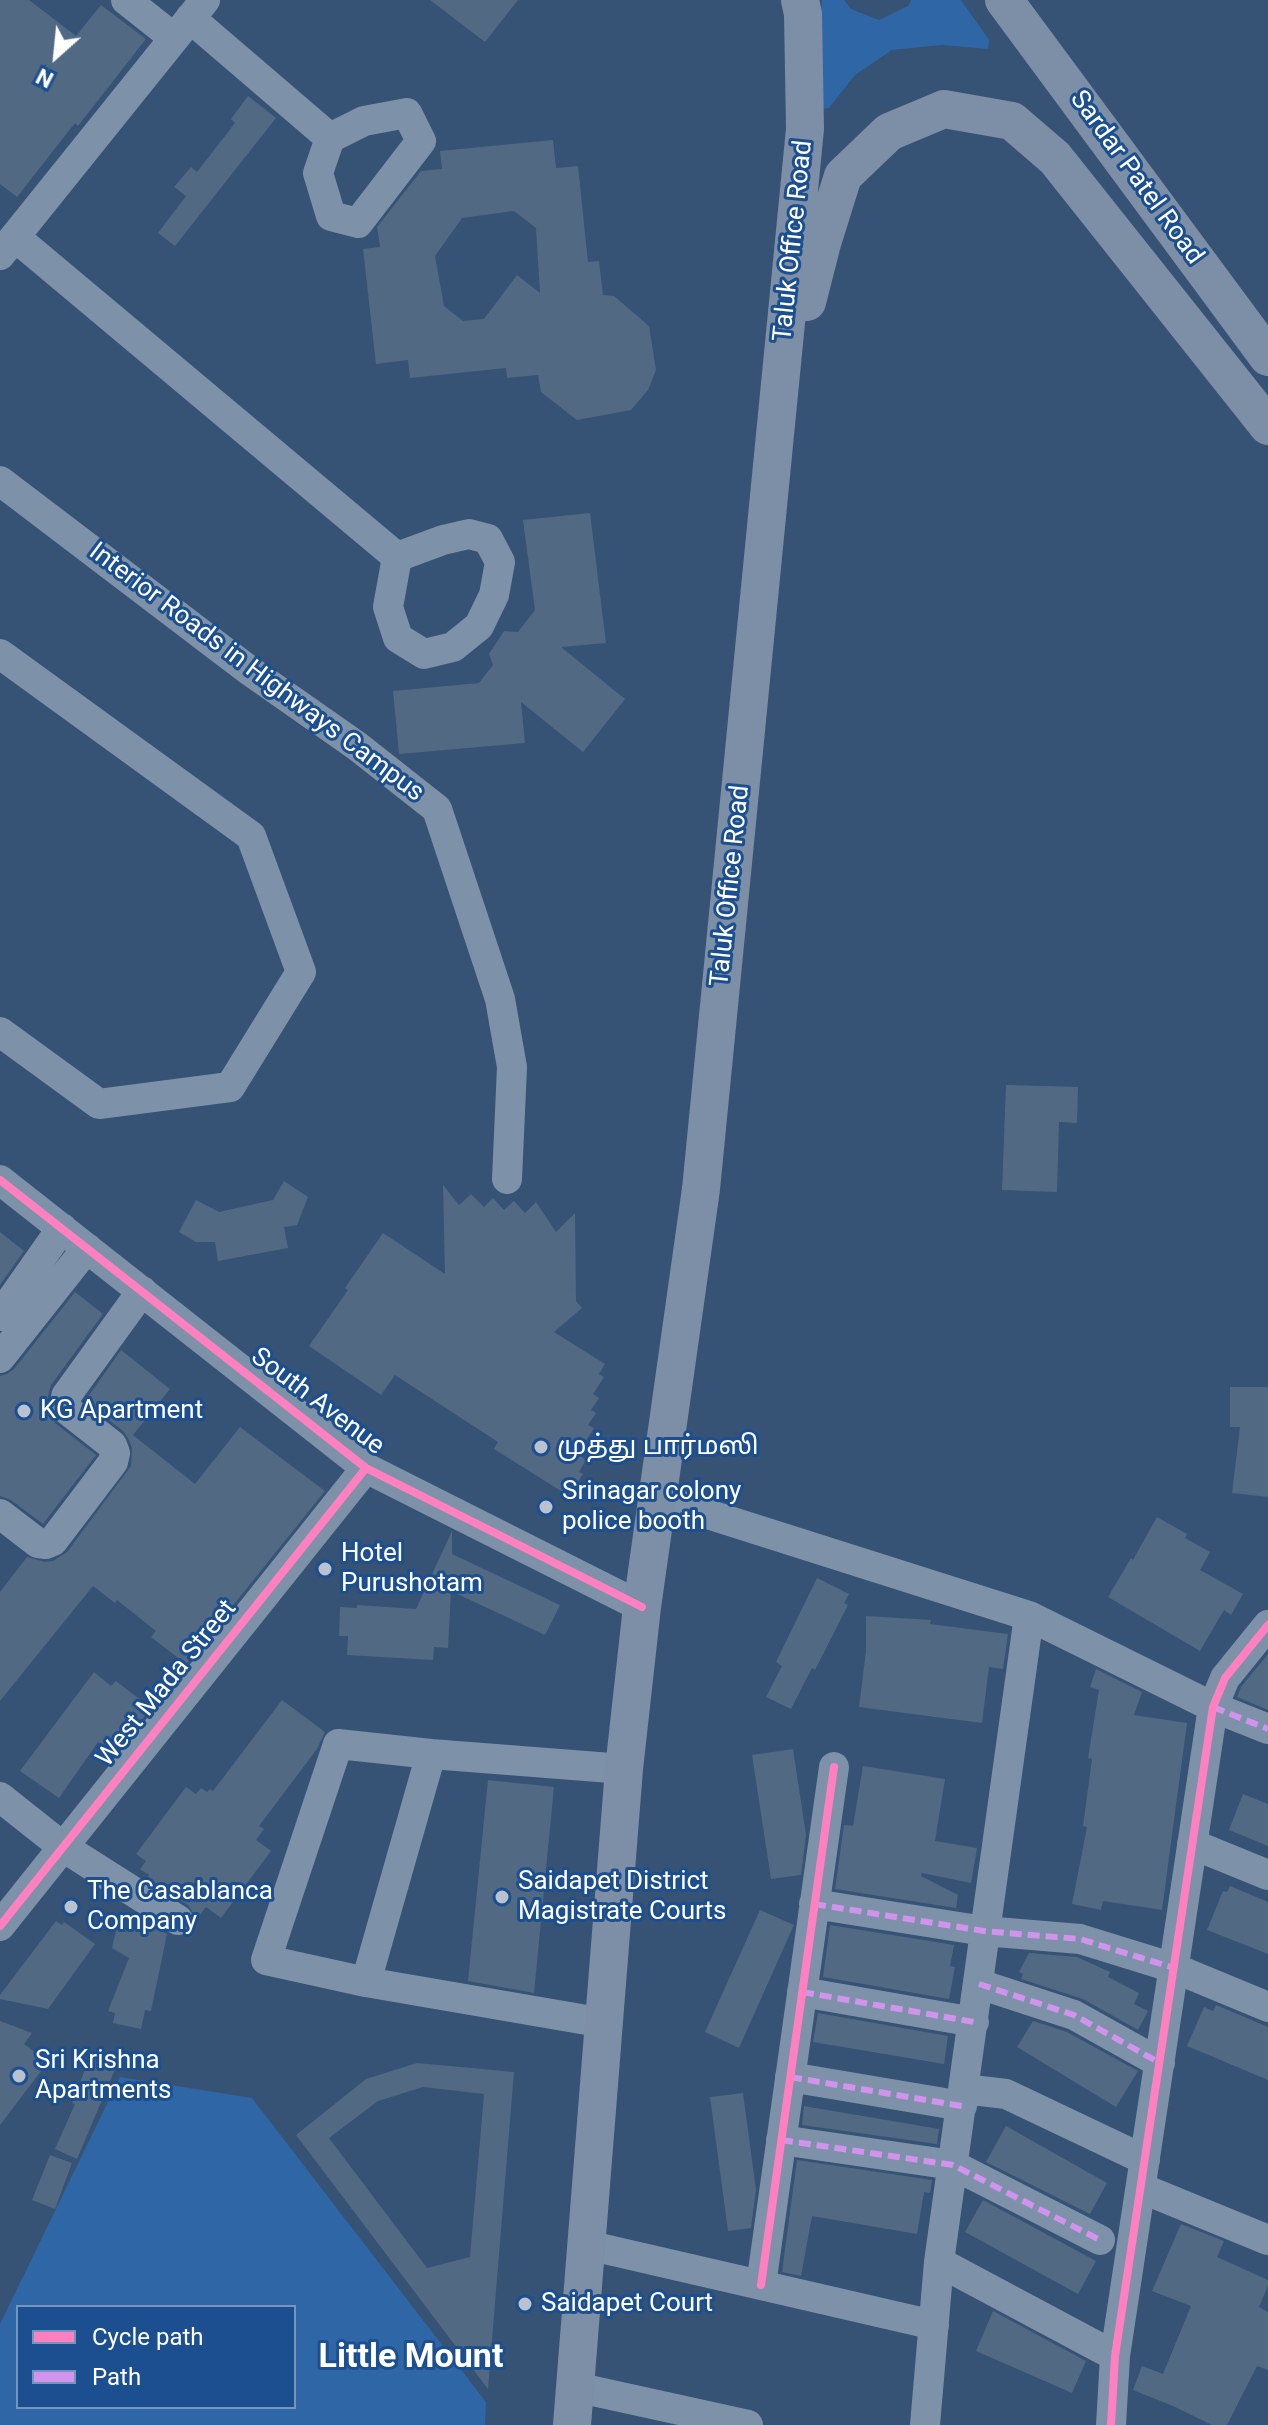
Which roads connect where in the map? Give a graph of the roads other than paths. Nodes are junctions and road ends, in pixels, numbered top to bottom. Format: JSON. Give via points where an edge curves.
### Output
{"nodes":[{"id":1,"x":126,"y":0,"type":"edge"},
{"id":2,"x":800,"y":0,"type":"edge"},
{"id":3,"x":1004,"y":0,"type":"edge"},
{"id":4,"x":190,"y":19,"type":"edge"},
{"id":5,"x":330,"y":138,"type":"dead end"},
{"id":6,"x":7,"y":246,"type":"edge"},
{"id":7,"x":1268,"y":357,"type":"edge"},
{"id":8,"x":1268,"y":426,"type":"edge"},
{"id":9,"x":775,"y":429,"type":"junction"},
{"id":10,"x":0,"y":481,"type":"edge"},
{"id":11,"x":397,"y":557,"type":"dead end"},
{"id":12,"x":0,"y":654,"type":"edge"},
{"id":13,"x":0,"y":1032,"type":"edge"},
{"id":14,"x":507,"y":1179,"type":"dead end"},
{"id":15,"x":0,"y":1180,"type":"edge"},
{"id":16,"x":62,"y":1228,"type":"junction"},
{"id":17,"x":87,"y":1248,"type":"junction"},
{"id":18,"x":142,"y":1291,"type":"junction"},
{"id":19,"x":0,"y":1316,"type":"edge"},
{"id":20,"x":0,"y":1358,"type":"edge"},
{"id":21,"x":366,"y":1468,"type":"junction"},
{"id":22,"x":657,"y":1498,"type":"junction"},
{"id":23,"x":0,"y":1514,"type":"edge"},
{"id":24,"x":642,"y":1607,"type":"junction"},
{"id":25,"x":1029,"y":1616,"type":"junction"},
{"id":26,"x":1268,"y":1625,"type":"edge"},
{"id":27,"x":1213,"y":1707,"type":"junction"},
{"id":28,"x":1268,"y":1729,"type":"edge"},
{"id":29,"x":431,"y":1754,"type":"junction"},
{"id":30,"x":834,"y":1767,"type":"dead end"},
{"id":31,"x":624,"y":1769,"type":"junction"},
{"id":32,"x":0,"y":1797,"type":"edge"},
{"id":33,"x":1192,"y":1844,"type":"junction"},
{"id":34,"x":63,"y":1847,"type":"junction"},
{"id":35,"x":1268,"y":1875,"type":"edge"},
{"id":36,"x":814,"y":1904,"type":"junction"},
{"id":37,"x":178,"y":1920,"type":"dead end"},
{"id":38,"x":0,"y":1926,"type":"edge"},
{"id":39,"x":984,"y":1931,"type":"junction"},
{"id":40,"x":1174,"y":1968,"type":"junction"},
{"id":41,"x":366,"y":1982,"type":"junction"},
{"id":42,"x":979,"y":1984,"type":"junction"},
{"id":43,"x":802,"y":1992,"type":"junction"},
{"id":44,"x":1268,"y":2007,"type":"edge"},
{"id":45,"x":974,"y":2022,"type":"junction"},
{"id":46,"x":604,"y":2023,"type":"junction"},
{"id":47,"x":1160,"y":2063,"type":"junction"},
{"id":48,"x":790,"y":2077,"type":"junction"},
{"id":49,"x":963,"y":2098,"type":"junction"},
{"id":50,"x":781,"y":2140,"type":"junction"},
{"id":51,"x":953,"y":2165,"type":"junction"},
{"id":52,"x":1143,"y":2174,"type":"junction"},
{"id":53,"x":1100,"y":2240,"type":"dead end"},
{"id":54,"x":1268,"y":2240,"type":"edge"},
{"id":55,"x":587,"y":2245,"type":"junction"},
{"id":56,"x":939,"y":2262,"type":"junction"},
{"id":57,"x":761,"y":2285,"type":"junction"},
{"id":58,"x":934,"y":2325,"type":"junction"},
{"id":59,"x":1115,"y":2356,"type":"junction"},
{"id":60,"x":575,"y":2387,"type":"junction"},
{"id":61,"x":572,"y":2425,"type":"edge"},
{"id":62,"x":748,"y":2425,"type":"edge"},
{"id":63,"x":925,"y":2425,"type":"edge"},
{"id":64,"x":1111,"y":2425,"type":"edge"}],
"edges":[{"from":1,"to":4,"type":"street"},
{"from":2,"to":9,"type":"main road","name":"Taluk Office Road","via":[[805,129]]},
{"from":3,"to":7,"type":"main road","name":"Sardar Patel Road"},
{"from":4,"to":5,"type":"street"},
{"from":4,"to":6,"type":"street"},
{"from":6,"to":11,"type":"street"},
{"from":8,"to":9,"type":"main road","via":[[1055,158],[1012,121],[944,109],[889,132],[843,176]]},
{"from":9,"to":22,"type":"main road","name":"Taluk Office Road","via":[[701,1189]]},
{"from":10,"to":14,"type":"street","name":"Interior Roads in Highways Campus","via":[[437,809],[500,999],[512,1067]]},
{"from":12,"to":13,"type":"street","via":[[251,836],[301,972],[230,1087],[99,1104]]},
{"from":15,"to":16,"type":"street","name":"South Avenue"},
{"from":16,"to":17,"type":"street","name":"South Avenue"},
{"from":16,"to":19,"type":"street"},
{"from":17,"to":18,"type":"street","name":"South Avenue"},
{"from":17,"to":20,"type":"street"},
{"from":18,"to":21,"type":"street","name":"South Avenue"},
{"from":18,"to":23,"type":"street","via":[[64,1402],[112,1445],[113,1462],[53,1541],[38,1543]]},
{"from":21,"to":24,"type":"street","name":"South Avenue"},
{"from":21,"to":34,"type":"street","name":"West Mada Street"},
{"from":22,"to":24,"type":"main road","name":"Taluk Office Road"},
{"from":22,"to":25,"type":"street"},
{"from":24,"to":31,"type":"main road","name":"Taluk Office Road"},
{"from":25,"to":27,"type":"street"},
{"from":25,"to":39,"type":"street"},
{"from":26,"to":27,"type":"street","via":[[1225,1678]]},
{"from":27,"to":28,"type":"street"},
{"from":27,"to":33,"type":"street"},
{"from":29,"to":31,"type":"street"},
{"from":29,"to":41,"type":"street"},
{"from":29,"to":41,"type":"street","via":[[338,1744],[266,1960]]},
{"from":30,"to":36,"type":"street"},
{"from":31,"to":46,"type":"main road","name":"Taluk Office Road"},
{"from":32,"to":34,"type":"street"},
{"from":33,"to":35,"type":"street"},
{"from":33,"to":40,"type":"street"},
{"from":34,"to":37,"type":"street"},
{"from":34,"to":38,"type":"street","name":"West Mada Street"},
{"from":36,"to":39,"type":"street"},
{"from":36,"to":43,"type":"street"},
{"from":39,"to":40,"type":"street","via":[[1080,1939]]},
{"from":39,"to":42,"type":"street"},
{"from":40,"to":44,"type":"street"},
{"from":40,"to":47,"type":"street"},
{"from":41,"to":46,"type":"street"},
{"from":42,"to":45,"type":"street"},
{"from":42,"to":47,"type":"street","via":[[1074,2015]]},
{"from":43,"to":45,"type":"street"},
{"from":43,"to":48,"type":"street"},
{"from":45,"to":49,"type":"street"},
{"from":46,"to":55,"type":"main road","name":"Taluk Office Road"},
{"from":47,"to":52,"type":"street"},
{"from":48,"to":49,"type":"street"},
{"from":48,"to":50,"type":"street"},
{"from":49,"to":51,"type":"street"},
{"from":49,"to":52,"type":"street","via":[[1006,2094]]},
{"from":50,"to":51,"type":"street"},
{"from":50,"to":57,"type":"street"},
{"from":51,"to":53,"type":"street"},
{"from":51,"to":56,"type":"street"},
{"from":52,"to":54,"type":"street"},
{"from":52,"to":59,"type":"street"},
{"from":55,"to":57,"type":"street"},
{"from":55,"to":60,"type":"main road"},
{"from":56,"to":58,"type":"street"},
{"from":56,"to":59,"type":"street"},
{"from":57,"to":58,"type":"street"},
{"from":58,"to":63,"type":"street"},
{"from":59,"to":64,"type":"street"},
{"from":60,"to":61,"type":"main road"},
{"from":60,"to":62,"type":"street"}]}
